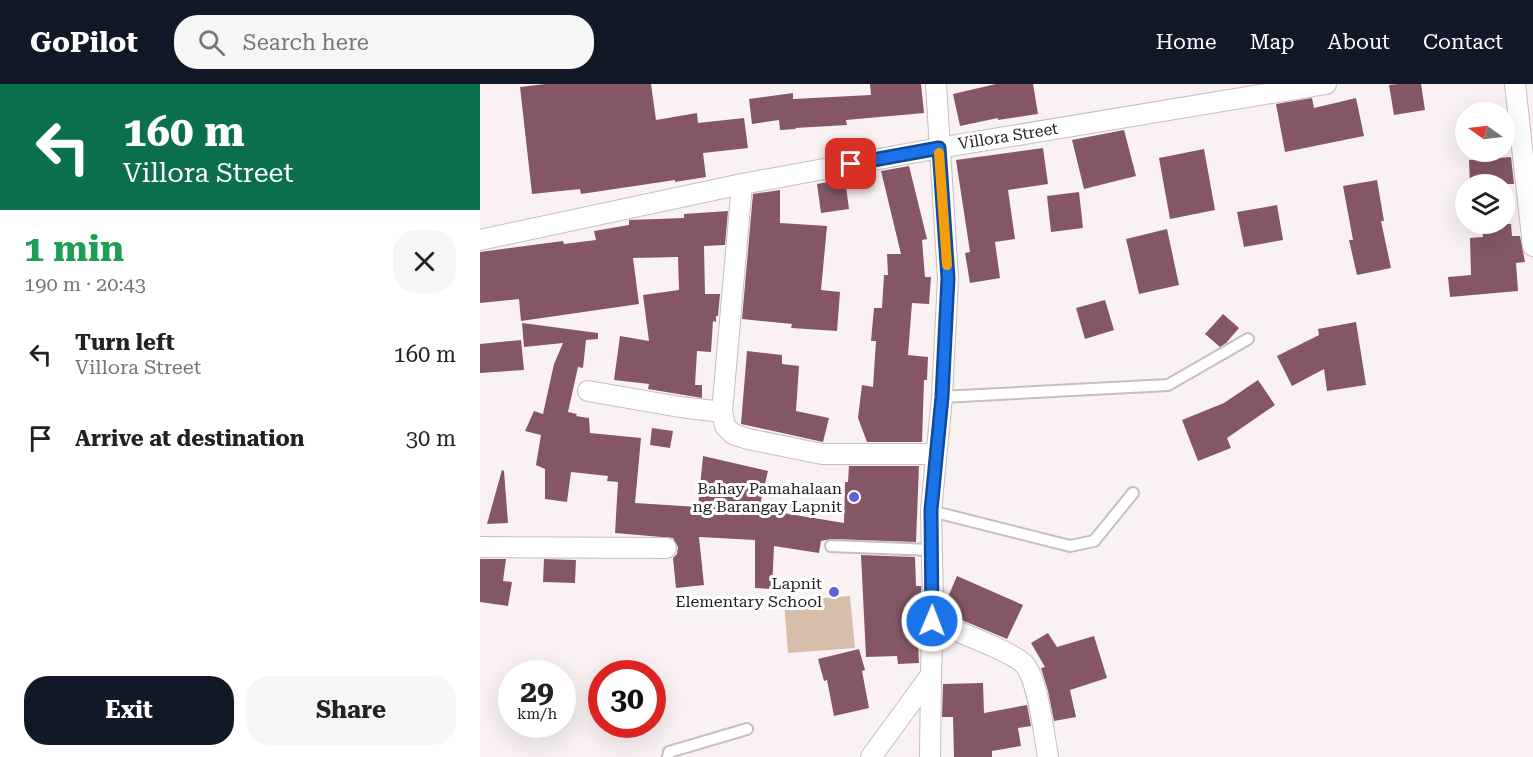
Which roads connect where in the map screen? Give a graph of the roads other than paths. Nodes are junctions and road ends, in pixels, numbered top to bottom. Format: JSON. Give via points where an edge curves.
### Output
{"nodes":[{"id":1,"x":936,"y":84,"type":"edge"},
{"id":2,"x":1326,"y":84,"type":"edge"},
{"id":3,"x":1515,"y":84,"type":"edge"},
{"id":4,"x":939,"y":148,"type":"junction"},
{"id":5,"x":742,"y":184,"type":"junction"},
{"id":6,"x":480,"y":240,"type":"edge"},
{"id":7,"x":1533,"y":246,"type":"edge"},
{"id":8,"x":1248,"y":339,"type":"dead end"},
{"id":9,"x":588,"y":391,"type":"dead end"},
{"id":10,"x":942,"y":397,"type":"junction"},
{"id":11,"x":722,"y":412,"type":"junction"},
{"id":12,"x":936,"y":454,"type":"junction"},
{"id":13,"x":1133,"y":493,"type":"dead end"},
{"id":14,"x":931,"y":510,"type":"junction"},
{"id":15,"x":480,"y":546,"type":"edge"},
{"id":16,"x":831,"y":546,"type":"dead end"},
{"id":17,"x":666,"y":548,"type":"dead end"},
{"id":18,"x":932,"y":550,"type":"junction"},
{"id":19,"x":932,"y":621,"type":"junction"},
{"id":20,"x":930,"y":675,"type":"junction"},
{"id":21,"x":747,"y":729,"type":"dead end"},
{"id":22,"x":668,"y":757,"type":"edge"},
{"id":23,"x":871,"y":757,"type":"edge"},
{"id":24,"x":930,"y":757,"type":"edge"},
{"id":25,"x":1048,"y":757,"type":"edge"}],
"edges":[{"from":1,"to":4,"type":"street"},
{"from":2,"to":4,"type":"street","name":"Villora Street"},
{"from":3,"to":7,"type":"street"},
{"from":4,"to":5,"type":"street","name":"Villora Street"},
{"from":4,"to":10,"type":"street","via":[[948,278]]},
{"from":5,"to":6,"type":"street","name":"Villora Street"},
{"from":5,"to":11,"type":"street"},
{"from":8,"to":10,"type":"lane","via":[[1168,384]]},
{"from":9,"to":11,"type":"street"},
{"from":10,"to":12,"type":"street"},
{"from":11,"to":12,"type":"street","via":[[725,426],[733,434],[822,454]]},
{"from":12,"to":14,"type":"street"},
{"from":13,"to":14,"type":"lane","via":[[1094,541],[1070,546]]},
{"from":14,"to":18,"type":"street"},
{"from":15,"to":17,"type":"street"},
{"from":16,"to":18,"type":"lane"},
{"from":18,"to":19,"type":"street"},
{"from":19,"to":20,"type":"street"},
{"from":19,"to":25,"type":"street","via":[[1024,663],[1033,682]]},
{"from":20,"to":23,"type":"street"},
{"from":20,"to":24,"type":"street"},
{"from":21,"to":22,"type":"lane","via":[[669,752]]}]}
